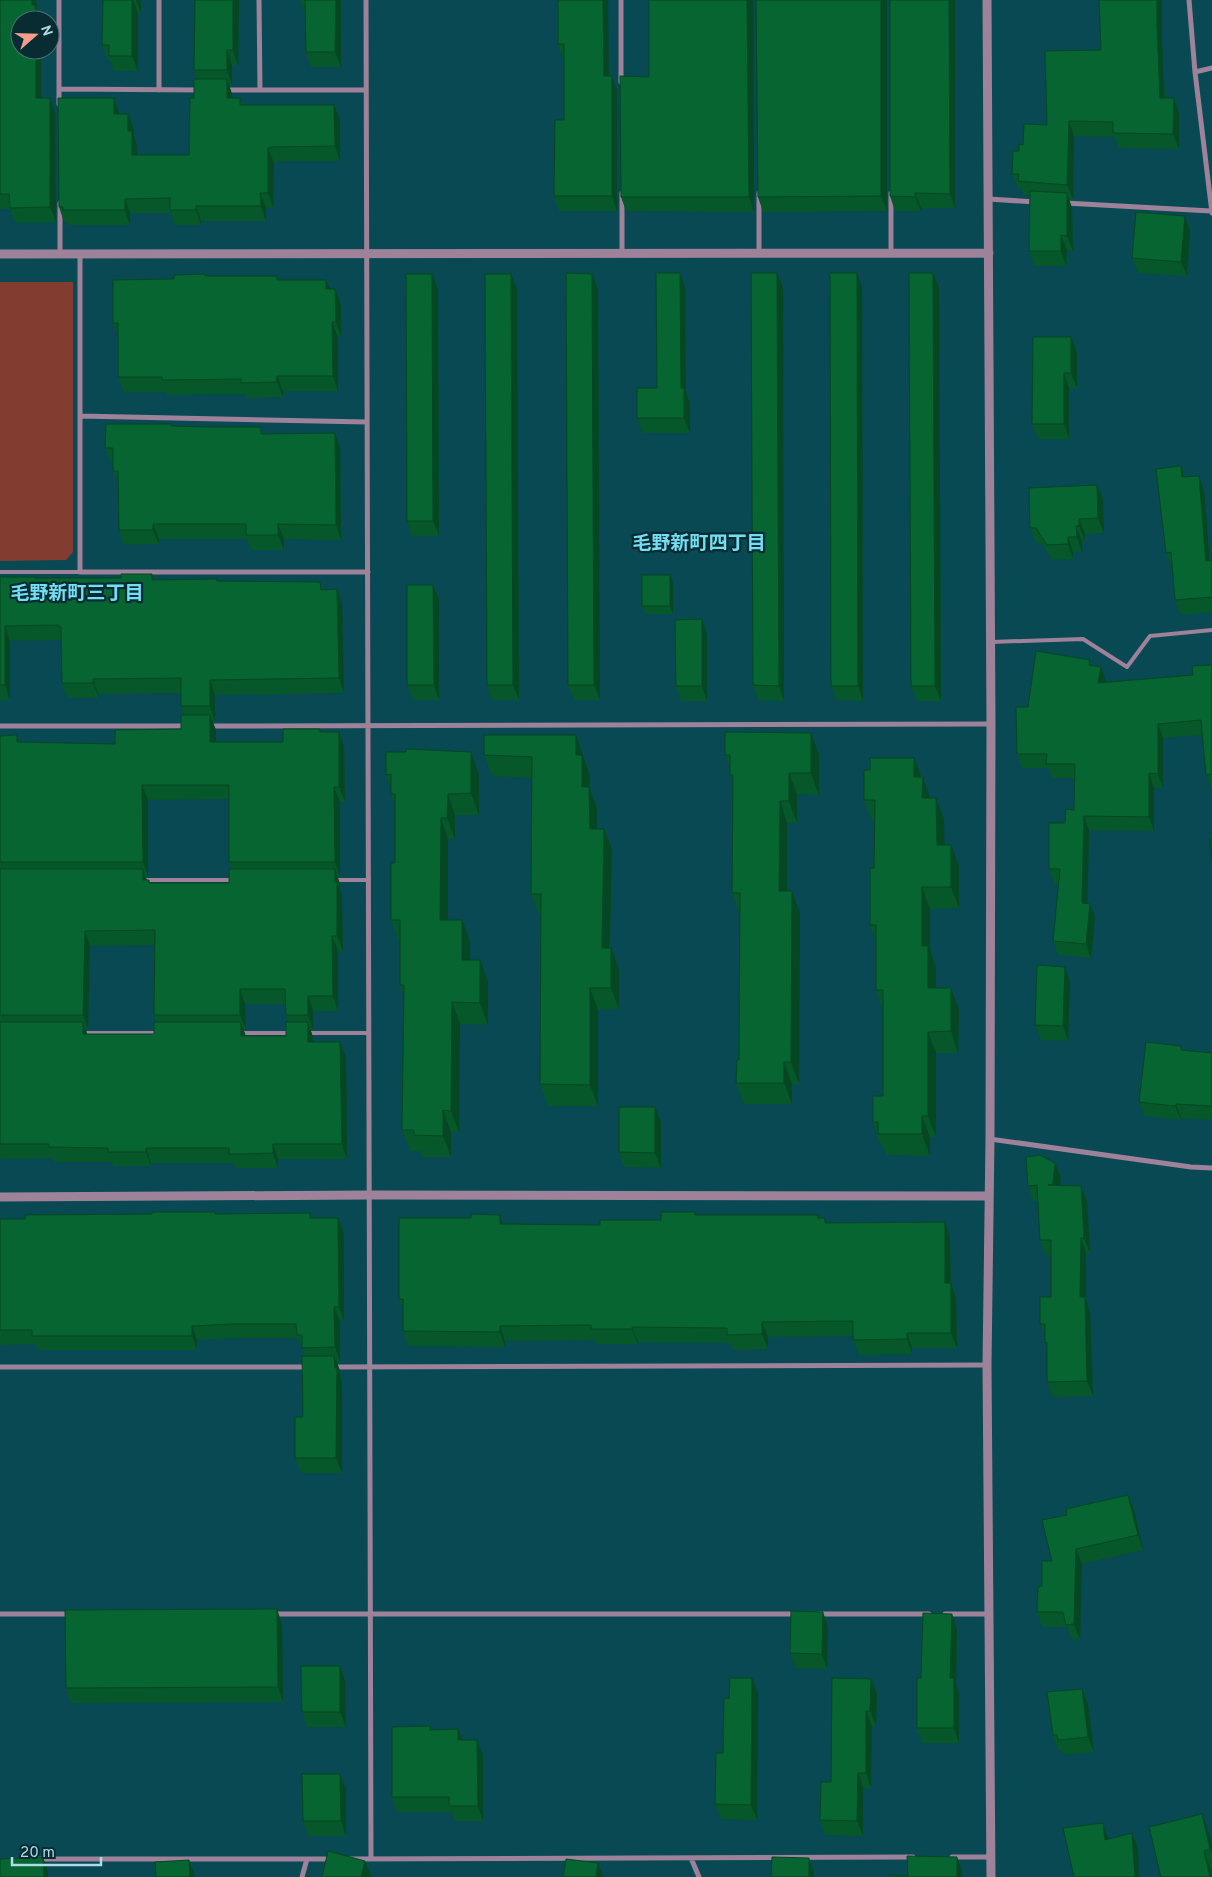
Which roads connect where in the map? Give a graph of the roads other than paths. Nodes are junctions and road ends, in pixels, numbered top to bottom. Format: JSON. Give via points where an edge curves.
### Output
{"nodes":[{"id":1,"x":59,"y":0,"type":"edge"},
{"id":2,"x":159,"y":0,"type":"edge"},
{"id":3,"x":259,"y":0,"type":"edge"},
{"id":4,"x":366,"y":0,"type":"edge"},
{"id":5,"x":621,"y":0,"type":"edge"},
{"id":6,"x":987,"y":0,"type":"edge"},
{"id":7,"x":1189,"y":0,"type":"edge"},
{"id":8,"x":1212,"y":68,"type":"edge"},
{"id":9,"x":1194,"y":72,"type":"junction"},
{"id":10,"x":59,"y":89,"type":"junction"},
{"id":11,"x":160,"y":90,"type":"junction"},
{"id":12,"x":205,"y":90,"type":"edge"},
{"id":13,"x":214,"y":90,"type":"edge"},
{"id":14,"x":260,"y":90,"type":"junction"},
{"id":15,"x":366,"y":90,"type":"junction"},
{"id":16,"x":621,"y":90,"type":"edge"},
{"id":17,"x":59,"y":108,"type":"edge"},
{"id":18,"x":622,"y":189,"type":"edge"},
{"id":19,"x":758,"y":190,"type":"edge"},
{"id":20,"x":891,"y":190,"type":"edge"},
{"id":21,"x":60,"y":192,"type":"edge"},
{"id":22,"x":988,"y":199,"type":"junction"},
{"id":23,"x":1046,"y":202,"type":"edge"},
{"id":24,"x":1056,"y":203,"type":"edge"},
{"id":25,"x":1212,"y":212,"type":"edge"},
{"id":26,"x":622,"y":253,"type":"junction"},
{"id":27,"x":759,"y":253,"type":"junction"},
{"id":28,"x":891,"y":253,"type":"junction"},
{"id":29,"x":989,"y":253,"type":"junction"},
{"id":30,"x":0,"y":254,"type":"edge"},
{"id":31,"x":60,"y":254,"type":"junction"},
{"id":32,"x":80,"y":254,"type":"junction"},
{"id":33,"x":367,"y":254,"type":"junction"},
{"id":34,"x":80,"y":416,"type":"junction"},
{"id":35,"x":367,"y":422,"type":"junction"},
{"id":36,"x":0,"y":572,"type":"edge"},
{"id":37,"x":80,"y":572,"type":"junction"},
{"id":38,"x":368,"y":572,"type":"junction"},
{"id":39,"x":1212,"y":630,"type":"edge"},
{"id":40,"x":991,"y":642,"type":"junction"},
{"id":41,"x":991,"y":724,"type":"junction"},
{"id":42,"x":0,"y":726,"type":"edge"},
{"id":43,"x":189,"y":726,"type":"edge"},
{"id":44,"x":199,"y":726,"type":"edge"},
{"id":45,"x":368,"y":726,"type":"junction"},
{"id":46,"x":140,"y":880,"type":"edge"},
{"id":47,"x":239,"y":880,"type":"edge"},
{"id":48,"x":329,"y":880,"type":"edge"},
{"id":49,"x":369,"y":880,"type":"junction"},
{"id":50,"x":80,"y":1033,"type":"edge"},
{"id":51,"x":160,"y":1033,"type":"edge"},
{"id":52,"x":239,"y":1033,"type":"edge"},
{"id":53,"x":369,"y":1033,"type":"junction"},
{"id":54,"x":990,"y":1139,"type":"junction"},
{"id":55,"x":1212,"y":1168,"type":"edge"},
{"id":56,"x":370,"y":1195,"type":"junction"},
{"id":57,"x":989,"y":1196,"type":"junction"},
{"id":58,"x":0,"y":1197,"type":"edge"},
{"id":59,"x":987,"y":1365,"type":"junction"},
{"id":60,"x":330,"y":1366,"type":"edge"},
{"id":61,"x":370,"y":1366,"type":"junction"},
{"id":62,"x":0,"y":1367,"type":"edge"},
{"id":63,"x":320,"y":1367,"type":"edge"},
{"id":64,"x":0,"y":1614,"type":"edge"},
{"id":65,"x":78,"y":1614,"type":"edge"},
{"id":66,"x":263,"y":1614,"type":"edge"},
{"id":67,"x":370,"y":1614,"type":"junction"},
{"id":68,"x":800,"y":1614,"type":"edge"},
{"id":69,"x":810,"y":1614,"type":"edge"},
{"id":70,"x":990,"y":1614,"type":"junction"},
{"id":71,"x":923,"y":1857,"type":"edge"},
{"id":72,"x":943,"y":1857,"type":"edge"},
{"id":73,"x":991,"y":1857,"type":"junction"},
{"id":74,"x":372,"y":1858,"type":"junction"},
{"id":75,"x":691,"y":1858,"type":"junction"},
{"id":76,"x":308,"y":1859,"type":"junction"},
{"id":77,"x":30,"y":1860,"type":"edge"},
{"id":78,"x":302,"y":1877,"type":"edge"},
{"id":79,"x":699,"y":1877,"type":"edge"},
{"id":80,"x":991,"y":1877,"type":"edge"}],
"edges":[{"from":1,"to":10,"type":"street"},
{"from":2,"to":11,"type":"street"},
{"from":3,"to":14,"type":"street"},
{"from":4,"to":15,"type":"street"},
{"from":5,"to":16,"type":"street"},
{"from":6,"to":22,"type":"street"},
{"from":7,"to":9,"type":"street"},
{"from":8,"to":9,"type":"street"},
{"from":9,"to":25,"type":"street"},
{"from":10,"to":11,"type":"street"},
{"from":10,"to":17,"type":"street"},
{"from":11,"to":12,"type":"street"},
{"from":13,"to":14,"type":"street"},
{"from":14,"to":15,"type":"street"},
{"from":15,"to":33,"type":"street"},
{"from":18,"to":26,"type":"street"},
{"from":19,"to":27,"type":"street"},
{"from":20,"to":28,"type":"street"},
{"from":21,"to":31,"type":"street"},
{"from":22,"to":23,"type":"street"},
{"from":22,"to":29,"type":"street"},
{"from":24,"to":25,"type":"street"},
{"from":26,"to":27,"type":"street"},
{"from":26,"to":33,"type":"street"},
{"from":27,"to":28,"type":"street"},
{"from":28,"to":29,"type":"street"},
{"from":29,"to":40,"type":"street"},
{"from":30,"to":31,"type":"street"},
{"from":31,"to":32,"type":"street"},
{"from":32,"to":33,"type":"street"},
{"from":32,"to":34,"type":"street"},
{"from":33,"to":35,"type":"street"},
{"from":34,"to":35,"type":"street"},
{"from":34,"to":37,"type":"street"},
{"from":35,"to":38,"type":"street"},
{"from":36,"to":37,"type":"lane"},
{"from":37,"to":38,"type":"street"},
{"from":38,"to":45,"type":"street"},
{"from":39,"to":40,"type":"lane","via":[[1150,636],[1127,667],[1083,639]]},
{"from":40,"to":41,"type":"street"},
{"from":41,"to":45,"type":"street"},
{"from":41,"to":54,"type":"street"},
{"from":42,"to":43,"type":"street"},
{"from":44,"to":45,"type":"street"},
{"from":45,"to":49,"type":"street"},
{"from":46,"to":47,"type":"lane"},
{"from":48,"to":49,"type":"lane"},
{"from":49,"to":53,"type":"street"},
{"from":50,"to":51,"type":"lane"},
{"from":52,"to":53,"type":"lane"},
{"from":53,"to":56,"type":"street"},
{"from":54,"to":55,"type":"street"},
{"from":54,"to":57,"type":"street"},
{"from":56,"to":57,"type":"street"},
{"from":56,"to":58,"type":"street"},
{"from":56,"to":61,"type":"street"},
{"from":57,"to":59,"type":"street"},
{"from":59,"to":61,"type":"street"},
{"from":59,"to":70,"type":"street"},
{"from":60,"to":61,"type":"street"},
{"from":61,"to":67,"type":"street"},
{"from":62,"to":63,"type":"street"},
{"from":64,"to":65,"type":"street"},
{"from":66,"to":67,"type":"street"},
{"from":67,"to":68,"type":"street"},
{"from":67,"to":74,"type":"street"},
{"from":69,"to":70,"type":"street"},
{"from":70,"to":73,"type":"street"},
{"from":71,"to":75,"type":"street"},
{"from":72,"to":73,"type":"street"},
{"from":73,"to":80,"type":"street"},
{"from":74,"to":75,"type":"street"},
{"from":74,"to":76,"type":"street"},
{"from":75,"to":79,"type":"street"},
{"from":76,"to":77,"type":"street"},
{"from":76,"to":78,"type":"street"}]}
